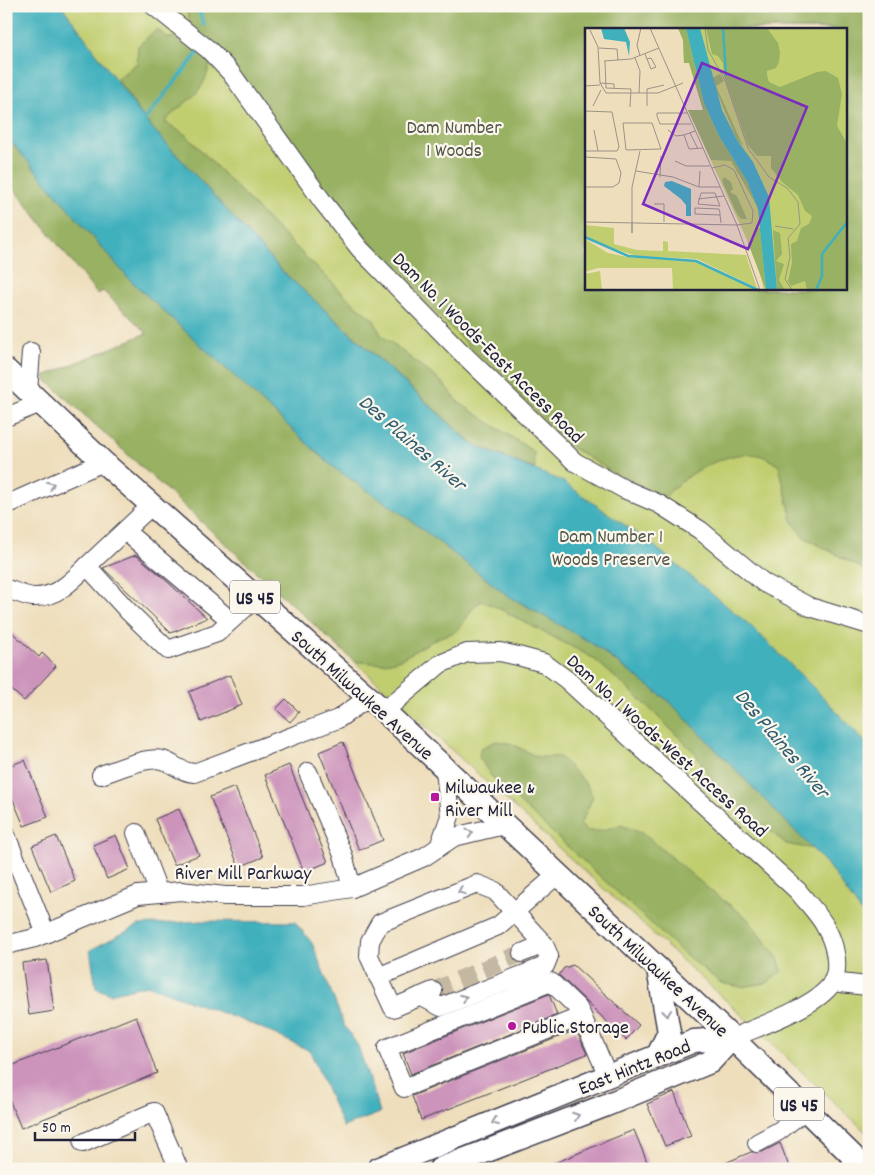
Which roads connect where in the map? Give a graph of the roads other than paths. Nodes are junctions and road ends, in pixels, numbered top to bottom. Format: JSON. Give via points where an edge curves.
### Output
{"nodes":[{"id":1,"x":154,"y":6,"type":"edge"},
{"id":2,"x":31,"y":352,"type":"dead end"},
{"id":3,"x":6,"y":370,"type":"edge"},
{"id":4,"x":35,"y":397,"type":"junction"},
{"id":5,"x":6,"y":417,"type":"edge"},
{"id":6,"x":103,"y":462,"type":"junction"},
{"id":7,"x":6,"y":505,"type":"edge"},
{"id":8,"x":152,"y":505,"type":"junction"},
{"id":9,"x":125,"y":530,"type":"junction"},
{"id":10,"x":87,"y":566,"type":"junction"},
{"id":11,"x":6,"y":589,"type":"edge"},
{"id":12,"x":256,"y":598,"type":"junction"},
{"id":13,"x":230,"y":620,"type":"junction"},
{"id":14,"x":869,"y":624,"type":"edge"},
{"id":15,"x":376,"y":705,"type":"junction"},
{"id":16,"x":445,"y":770,"type":"junction"},
{"id":17,"x":308,"y":772,"type":"dead end"},
{"id":18,"x":101,"y":775,"type":"dead end"},
{"id":19,"x":504,"y":824,"type":"junction"},
{"id":20,"x":136,"y":833,"type":"dead end"},
{"id":21,"x":6,"y":835,"type":"edge"},
{"id":22,"x":439,"y":846,"type":"junction"},
{"id":23,"x":557,"y":874,"type":"junction"},
{"id":24,"x":352,"y":888,"type":"junction"},
{"id":25,"x":159,"y":893,"type":"junction"},
{"id":26,"x":516,"y":912,"type":"junction"},
{"id":27,"x":46,"y":934,"type":"junction"},
{"id":28,"x":544,"y":944,"type":"junction"},
{"id":29,"x":6,"y":945,"type":"edge"},
{"id":30,"x":522,"y":953,"type":"tunnel mouth"},
{"id":31,"x":658,"y":970,"type":"junction"},
{"id":32,"x":378,"y":977,"type":"junction"},
{"id":33,"x":832,"y":982,"type":"junction"},
{"id":34,"x":867,"y":986,"type":"dead end"},
{"id":35,"x":582,"y":1016,"type":"junction"},
{"id":36,"x":732,"y":1038,"type":"junction"},
{"id":37,"x":658,"y":1056,"type":"junction"},
{"id":38,"x":608,"y":1076,"type":"junction"},
{"id":39,"x":805,"y":1110,"type":"junction"},
{"id":40,"x":83,"y":1143,"type":"dead end"},
{"id":41,"x":757,"y":1143,"type":"dead end"},
{"id":42,"x":179,"y":1169,"type":"edge"},
{"id":43,"x":378,"y":1169,"type":"edge"},
{"id":44,"x":440,"y":1169,"type":"edge"},
{"id":45,"x":866,"y":1169,"type":"edge"}],
"edges":[{"from":1,"to":14,"type":"street","name":"Dam No. 1 Woods-East Access Road","via":[[209,50],[231,73],[360,249],[575,462],[624,490],[659,504],[700,530],[764,583],[810,607]]},
{"from":2,"to":4,"type":"street"},
{"from":3,"to":4,"type":"main road","name":"South Milwaukee Avenue","number":"US 45"},
{"from":4,"to":5,"type":"street"},
{"from":4,"to":6,"type":"main road","name":"South Milwaukee Avenue","number":"US 45"},
{"from":7,"to":6,"type":"street","one_way":true},
{"from":6,"to":8,"type":"main road","name":"South Milwaukee Avenue","number":"US 45"},
{"from":8,"to":9,"type":"street"},
{"from":8,"to":12,"type":"main road","name":"South Milwaukee Avenue","number":"US 45"},
{"from":9,"to":10,"type":"street"},
{"from":9,"to":13,"type":"street"},
{"from":10,"to":11,"type":"street","via":[[56,593],[33,597]]},
{"from":10,"to":13,"type":"street","via":[[168,650],[217,633]]},
{"from":12,"to":13,"type":"street"},
{"from":12,"to":15,"type":"main road","name":"South Milwaukee Avenue","number":"US 45"},
{"from":15,"to":16,"type":"main road","name":"South Milwaukee Avenue","number":"US 45"},
{"from":15,"to":18,"type":"street","name":"Dam No. 1 Woods-West Access Road","via":[[194,773],[183,772],[162,760],[149,760]]},
{"from":15,"to":33,"type":"street","name":"Dam No. 1 Woods-West Access Road","via":[[440,664],[467,653],[500,652],[544,663],[567,680],[798,891],[826,926],[836,964]]},
{"from":16,"to":19,"type":"main road","name":"South Milwaukee Avenue","number":"US 45"},
{"from":16,"to":22,"type":"street","via":[[450,816]]},
{"from":17,"to":24,"type":"street"},
{"from":22,"to":19,"type":"street","name":"River Mill Parkway","one_way":true,"via":[[454,837]]},
{"from":19,"to":23,"type":"main road","name":"South Milwaukee Avenue","number":"US 45"},
{"from":20,"to":25,"type":"street"},
{"from":21,"to":27,"type":"street"},
{"from":22,"to":24,"type":"street","name":"River Mill Parkway","via":[[424,857]]},
{"from":23,"to":26,"type":"street"},
{"from":23,"to":31,"type":"main road","name":"South Milwaukee Avenue","number":"US 45"},
{"from":24,"to":25,"type":"street","name":"River Mill Parkway","via":[[294,896]]},
{"from":25,"to":27,"type":"street","name":"River Mill Parkway","via":[[138,894]]},
{"from":26,"to":28,"type":"street"},
{"from":26,"to":32,"type":"street","via":[[498,926]]},
{"from":26,"to":32,"type":"street","one_way":true,"via":[[496,891],[477,884],[380,924],[370,942],[369,956]]},
{"from":27,"to":29,"type":"street","name":"River Mill Parkway"},
{"from":28,"to":30,"type":"street"},
{"from":32,"to":28,"type":"street","one_way":true,"via":[[392,1008],[426,993],[440,1007],[545,966],[549,956]]},
{"from":31,"to":36,"type":"main road","name":"South Milwaukee Avenue","number":"US 45"},
{"from":31,"to":37,"type":"main road","one_way":true,"via":[[669,1032]]},
{"from":33,"to":34,"type":"street"},
{"from":33,"to":36,"type":"street","via":[[816,1000]]},
{"from":35,"to":35,"type":"street","via":[[551,982],[387,1048],[404,1088]]},
{"from":35,"to":38,"type":"street"},
{"from":36,"to":37,"type":"main road","name":"East Hintz Road","via":[[694,1040]]},
{"from":36,"to":39,"type":"main road","name":"South Milwaukee Avenue","number":"US 45"},
{"from":44,"to":36,"type":"main road","name":"East Hintz Road","one_way":true,"via":[[710,1062]]},
{"from":37,"to":38,"type":"main road","name":"East Hintz Road"},
{"from":38,"to":43,"type":"main road","name":"East Hintz Road","one_way":true},
{"from":39,"to":41,"type":"street","via":[[779,1131]]},
{"from":39,"to":45,"type":"main road","name":"South Milwaukee Avenue","number":"US 45"},
{"from":40,"to":42,"type":"street","via":[[154,1112]]}]}
